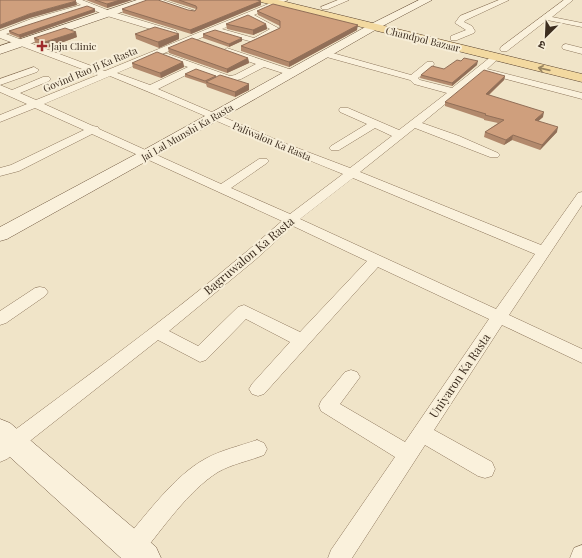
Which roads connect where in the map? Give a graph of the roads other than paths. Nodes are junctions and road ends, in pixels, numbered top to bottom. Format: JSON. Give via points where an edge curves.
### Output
{"nodes":[{"id":1,"x":76,"y":0,"type":"edge"},
{"id":2,"x":147,"y":0,"type":"edge"},
{"id":3,"x":156,"y":0,"type":"edge"},
{"id":4,"x":265,"y":0,"type":"edge"},
{"id":5,"x":294,"y":0,"type":"edge"},
{"id":6,"x":345,"y":0,"type":"edge"},
{"id":7,"x":427,"y":0,"type":"edge"},
{"id":8,"x":505,"y":0,"type":"edge"},
{"id":9,"x":569,"y":0,"type":"edge"},
{"id":10,"x":281,"y":2,"type":"edge"},
{"id":11,"x":88,"y":5,"type":"junction"},
{"id":12,"x":325,"y":7,"type":"junction"},
{"id":13,"x":192,"y":11,"type":"edge"},
{"id":14,"x":107,"y":12,"type":"junction"},
{"id":15,"x":248,"y":15,"type":"junction"},
{"id":16,"x":546,"y":18,"type":"junction"},
{"id":17,"x":380,"y":24,"type":"junction"},
{"id":18,"x":582,"y":25,"type":"edge"},
{"id":19,"x":214,"y":29,"type":"junction"},
{"id":20,"x":0,"y":35,"type":"edge"},
{"id":21,"x":190,"y":38,"type":"junction"},
{"id":22,"x":454,"y":38,"type":"junction"},
{"id":23,"x":253,"y":40,"type":"junction"},
{"id":24,"x":22,"y":42,"type":"junction"},
{"id":25,"x":203,"y":43,"type":"edge"},
{"id":26,"x":216,"y":47,"type":"edge"},
{"id":27,"x":566,"y":47,"type":"dead end"},
{"id":28,"x":0,"y":50,"type":"edge"},
{"id":29,"x":582,"y":51,"type":"edge"},
{"id":30,"x":229,"y":52,"type":"junction"},
{"id":31,"x":157,"y":53,"type":"junction"},
{"id":32,"x":500,"y":53,"type":"junction"},
{"id":33,"x":326,"y":54,"type":"junction"},
{"id":34,"x":264,"y":63,"type":"junction"},
{"id":35,"x":430,"y":64,"type":"dead end"},
{"id":36,"x":195,"y":67,"type":"junction"},
{"id":37,"x":582,"y":68,"type":"edge"},
{"id":38,"x":480,"y":69,"type":"junction"},
{"id":39,"x":34,"y":70,"type":"dead end"},
{"id":40,"x":109,"y":73,"type":"junction"},
{"id":41,"x":292,"y":73,"type":"junction"},
{"id":42,"x":413,"y":78,"type":"junction"},
{"id":43,"x":582,"y":78,"type":"edge"},
{"id":44,"x":46,"y":79,"type":"dead end"},
{"id":45,"x":0,"y":82,"type":"edge"},
{"id":46,"x":150,"y":89,"type":"junction"},
{"id":47,"x":6,"y":90,"type":"edge"},
{"id":48,"x":454,"y":92,"type":"junction"},
{"id":49,"x":582,"y":96,"type":"edge"},
{"id":50,"x":37,"y":103,"type":"junction"},
{"id":51,"x":344,"y":110,"type":"dead end"},
{"id":52,"x":213,"y":116,"type":"junction"},
{"id":53,"x":0,"y":119,"type":"edge"},
{"id":54,"x":374,"y":124,"type":"junction"},
{"id":55,"x":414,"y":124,"type":"junction"},
{"id":56,"x":94,"y":129,"type":"junction"},
{"id":57,"x":400,"y":135,"type":"junction"},
{"id":58,"x":334,"y":148,"type":"dead end"},
{"id":59,"x":146,"y":155,"type":"junction"},
{"id":60,"x":494,"y":155,"type":"dead end"},
{"id":61,"x":263,"y":161,"type":"dead end"},
{"id":62,"x":0,"y":172,"type":"edge"},
{"id":63,"x":352,"y":173,"type":"junction"},
{"id":64,"x":221,"y":188,"type":"junction"},
{"id":65,"x":582,"y":196,"type":"edge"},
{"id":66,"x":291,"y":220,"type":"junction"},
{"id":67,"x":0,"y":235,"type":"edge"},
{"id":68,"x":544,"y":252,"type":"junction"},
{"id":69,"x":376,"y":260,"type":"junction"},
{"id":70,"x":40,"y":292,"type":"dead end"},
{"id":71,"x":499,"y":317,"type":"junction"},
{"id":72,"x":0,"y":319,"type":"edge"},
{"id":73,"x":157,"y":332,"type":"junction"},
{"id":74,"x":302,"y":341,"type":"junction"},
{"id":75,"x":582,"y":356,"type":"edge"},
{"id":76,"x":351,"y":377,"type":"dead end"},
{"id":77,"x":258,"y":389,"type":"dead end"},
{"id":78,"x":422,"y":433,"type":"junction"},
{"id":79,"x":4,"y":442,"type":"edge"},
{"id":80,"x":257,"y":449,"type":"dead end"},
{"id":81,"x":408,"y":454,"type":"junction"},
{"id":82,"x":484,"y":469,"type":"dead end"},
{"id":83,"x":139,"y":552,"type":"edge"},
{"id":84,"x":339,"y":558,"type":"edge"}],
"edges":[{"from":1,"to":11,"type":"street"},
{"from":2,"to":14,"type":"main road"},
{"from":3,"to":13,"type":"street"},
{"from":4,"to":10,"type":"main road","name":"Chandpol Bazaar"},
{"from":5,"to":12,"type":"main road","name":"Chandpol Bazaar"},
{"from":6,"to":12,"type":"street"},
{"from":7,"to":17,"type":"main road","name":"Jai Lal Munshi Ka Rasta"},
{"from":8,"to":22,"type":"street","via":[[463,18],[459,23],[471,31]]},
{"from":9,"to":16,"type":"street","name":"Bagruwalon Ka Rasta"},
{"from":10,"to":15,"type":"street","name":"Govind Rao Ji Ka Rasta"},
{"from":10,"to":17,"type":"main road","name":"Chandpol Bazaar"},
{"from":11,"to":14,"type":"street"},
{"from":11,"to":20,"type":"street","via":[[34,21]]},
{"from":12,"to":17,"type":"main road","name":"Chandpol Bazaar"},
{"from":14,"to":21,"type":"street"},
{"from":14,"to":24,"type":"main road"},
{"from":15,"to":19,"type":"street","name":"Govind Rao Ji Ka Rasta"},
{"from":15,"to":23,"type":"street","via":[[276,29]]},
{"from":16,"to":18,"type":"street"},
{"from":16,"to":32,"type":"street","name":"Bagruwalon Ka Rasta"},
{"from":17,"to":22,"type":"main road","name":"Chandpol Bazaar"},
{"from":17,"to":32,"type":"main road","name":"Chandpol Bazaar"},
{"from":17,"to":33,"type":"main road","name":"Jai Lal Munshi Ka Rasta"},
{"from":19,"to":21,"type":"street","name":"Govind Rao Ji Ka Rasta"},
{"from":19,"to":23,"type":"street"},
{"from":20,"to":24,"type":"street","name":"Paliwalon Ka Rasta"},
{"from":21,"to":25,"type":"street"},
{"from":21,"to":31,"type":"street","name":"Govind Rao Ji Ka Rasta"},
{"from":22,"to":32,"type":"main road","name":"Chandpol Bazaar"},
{"from":23,"to":30,"type":"street"},
{"from":24,"to":28,"type":"main road"},
{"from":24,"to":40,"type":"street","name":"Paliwalon Ka Rasta","via":[[104,74]]},
{"from":26,"to":30,"type":"street"},
{"from":27,"to":29,"type":"street"},
{"from":30,"to":34,"type":"street"},
{"from":31,"to":36,"type":"street"},
{"from":31,"to":40,"type":"street","name":"Govind Rao Ji Ka Rasta"},
{"from":32,"to":37,"type":"main road","name":"Chandpol Bazaar"},
{"from":32,"to":38,"type":"street","name":"Bagruwalon Ka Rasta"},
{"from":43,"to":32,"type":"main road","name":"Chandpol Bazaar","one_way":true},
{"from":33,"to":41,"type":"main road","name":"Jai Lal Munshi Ka Rasta"},
{"from":33,"to":42,"type":"street"},
{"from":34,"to":36,"type":"street","via":[[238,78],[229,79]]},
{"from":34,"to":41,"type":"street"},
{"from":35,"to":42,"type":"street"},
{"from":36,"to":46,"type":"street"},
{"from":38,"to":48,"type":"street","name":"Bagruwalon Ka Rasta"},
{"from":38,"to":49,"type":"street"},
{"from":39,"to":45,"type":"street"},
{"from":40,"to":46,"type":"street","name":"Paliwalon Ka Rasta"},
{"from":40,"to":50,"type":"street","name":"Govind Rao Ji Ka Rasta"},
{"from":41,"to":52,"type":"main road","name":"Jai Lal Munshi Ka Rasta"},
{"from":42,"to":48,"type":"street","via":[[417,82]]},
{"from":44,"to":47,"type":"street"},
{"from":46,"to":52,"type":"street","name":"Paliwalon Ka Rasta"},
{"from":47,"to":50,"type":"street"},
{"from":48,"to":55,"type":"street","name":"Bagruwalon Ka Rasta"},
{"from":50,"to":53,"type":"street","name":"Govind Rao Ji Ka Rasta"},
{"from":50,"to":56,"type":"street"},
{"from":51,"to":54,"type":"street"},
{"from":52,"to":59,"type":"main road","name":"Jai Lal Munshi Ka Rasta"},
{"from":52,"to":63,"type":"street","name":"Paliwalon Ka Rasta"},
{"from":54,"to":57,"type":"street"},
{"from":54,"to":58,"type":"street"},
{"from":55,"to":57,"type":"street","name":"Bagruwalon Ka Rasta"},
{"from":55,"to":60,"type":"street","via":[[448,135]]},
{"from":56,"to":59,"type":"street"},
{"from":56,"to":62,"type":"street","via":[[15,168]]},
{"from":57,"to":63,"type":"street","name":"Bagruwalon Ka Rasta"},
{"from":59,"to":64,"type":"street"},
{"from":59,"to":67,"type":"main road","name":"Jai Lal Munshi Ka Rasta"},
{"from":61,"to":64,"type":"street"},
{"from":63,"to":66,"type":"street","name":"Bagruwalon Ka Rasta"},
{"from":63,"to":68,"type":"street","name":"Paliwalon Ka Rasta"},
{"from":64,"to":66,"type":"street"},
{"from":65,"to":68,"type":"street","name":"Uniyaron Ka Rasta"},
{"from":66,"to":69,"type":"street"},
{"from":66,"to":73,"type":"street","name":"Bagruwalon Ka Rasta","via":[[250,257]]},
{"from":68,"to":71,"type":"street","name":"Uniyaron Ka Rasta"},
{"from":69,"to":71,"type":"street"},
{"from":69,"to":74,"type":"street"},
{"from":70,"to":72,"type":"street"},
{"from":71,"to":75,"type":"street"},
{"from":71,"to":78,"type":"street","name":"Uniyaron Ka Rasta"},
{"from":73,"to":74,"type":"street","via":[[200,355],[244,311]]},
{"from":73,"to":79,"type":"street","name":"Bagruwalon Ka Rasta"},
{"from":74,"to":77,"type":"street"},
{"from":76,"to":81,"type":"street","via":[[328,406]]},
{"from":78,"to":81,"type":"street","name":"Uniyaron Ka Rasta"},
{"from":78,"to":82,"type":"street"},
{"from":79,"to":83,"type":"main road"},
{"from":80,"to":83,"type":"street","via":[[206,469],[187,486]]},
{"from":81,"to":84,"type":"street","name":"Uniyaron Ka Rasta"}]}
